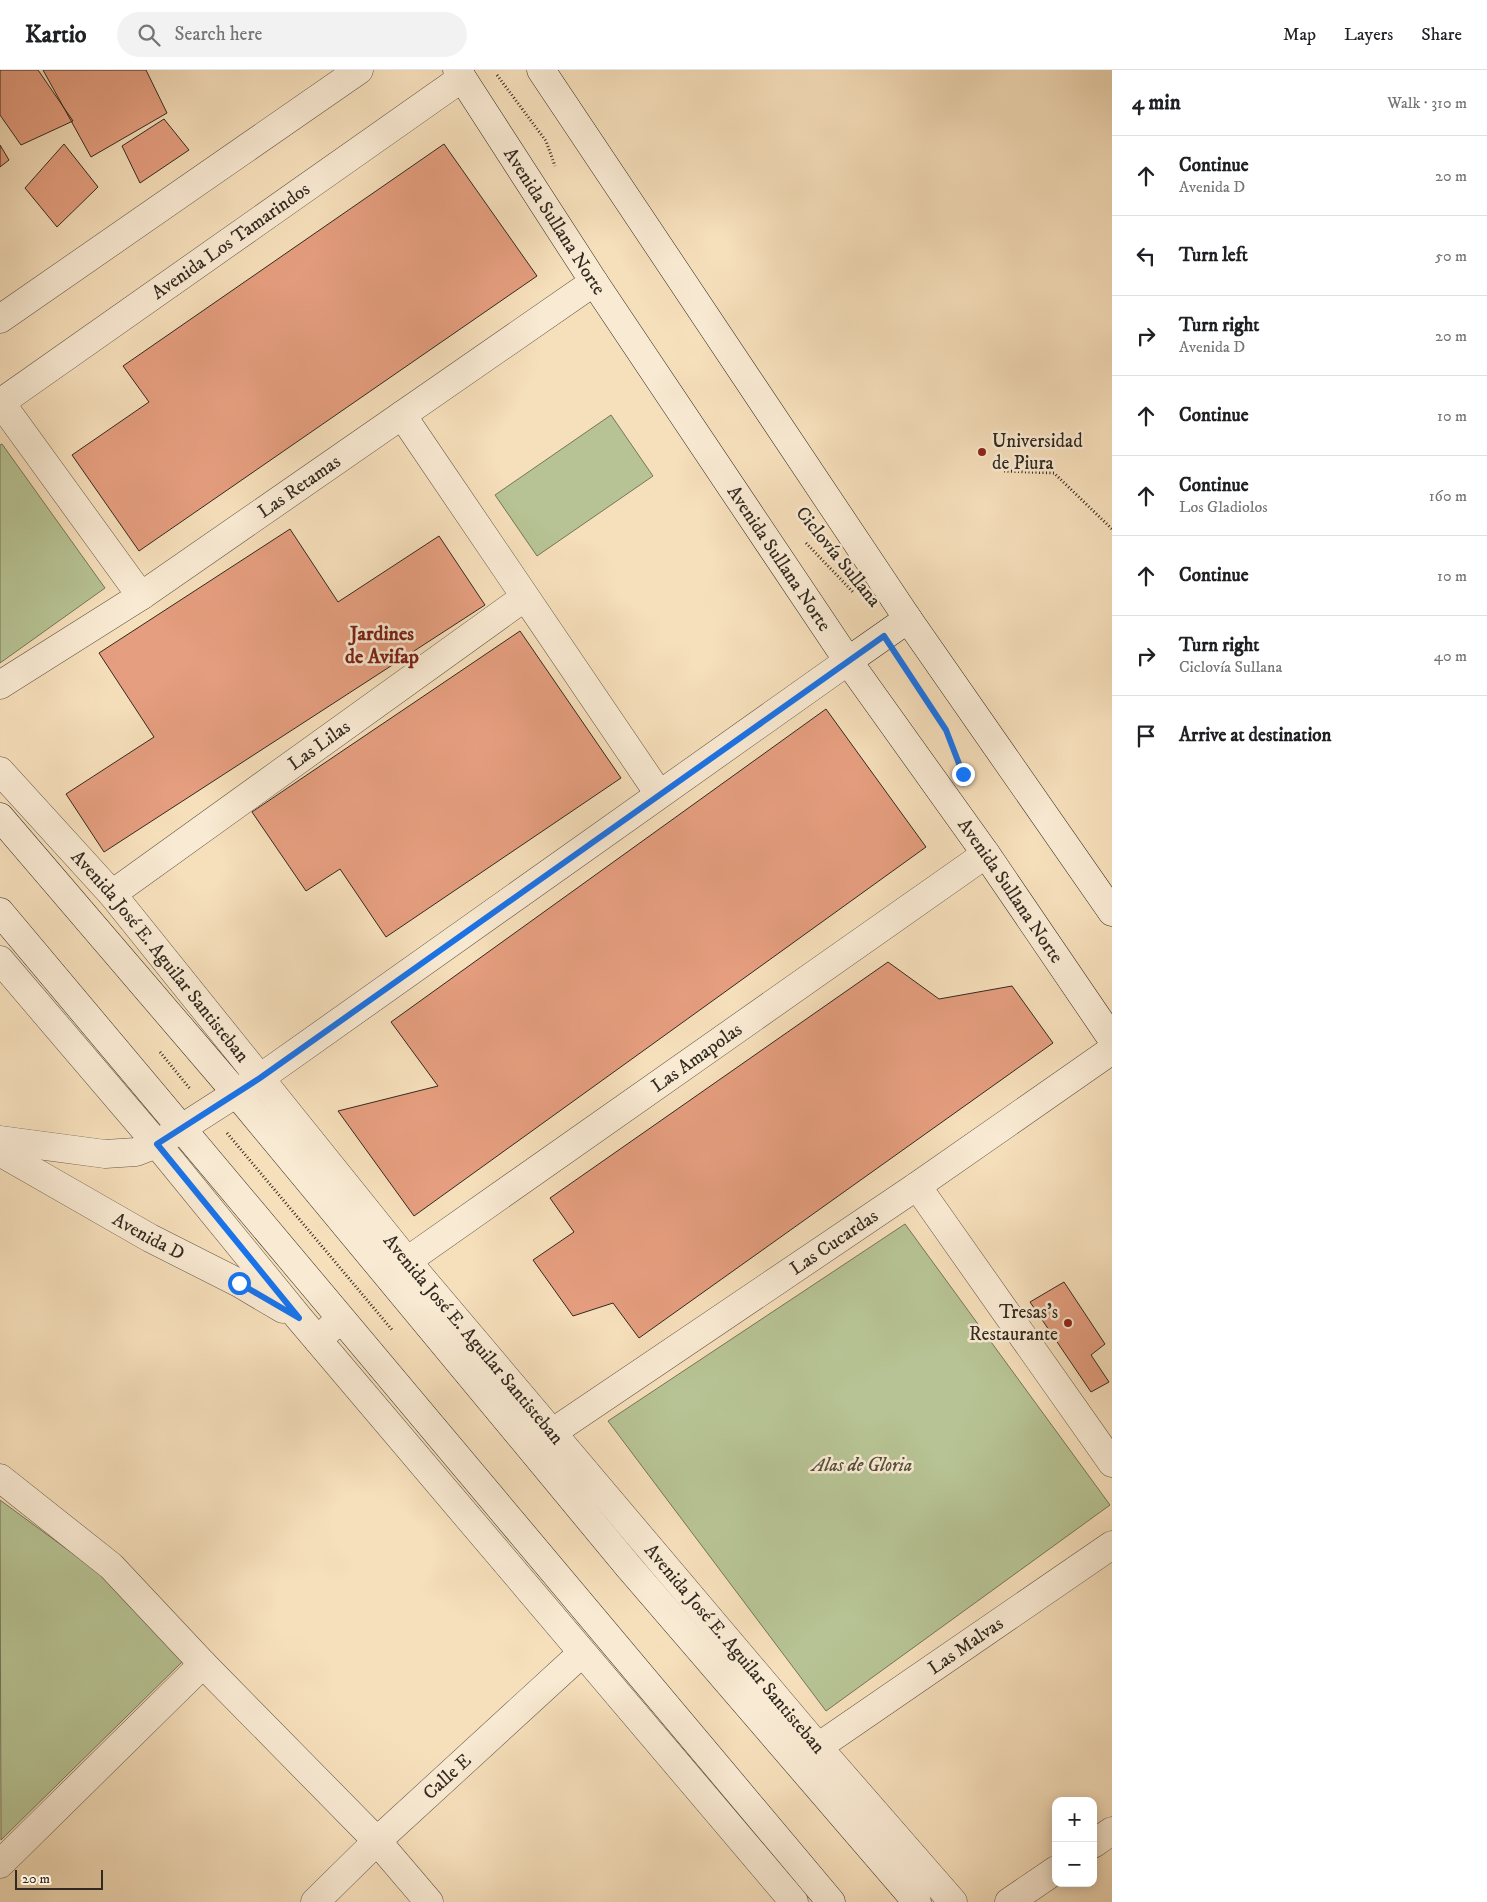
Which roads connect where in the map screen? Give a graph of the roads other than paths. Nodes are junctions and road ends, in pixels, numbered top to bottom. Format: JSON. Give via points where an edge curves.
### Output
{"nodes":[{"id":1,"x":359,"y":70,"type":"edge"},
{"id":2,"x":541,"y":70,"type":"edge"},
{"id":3,"x":464,"y":73,"type":"edge"},
{"id":4,"x":594,"y":282,"type":"junction"},
{"id":5,"x":0,"y":319,"type":"edge"},
{"id":6,"x":0,"y":403,"type":"edge"},
{"id":7,"x":402,"y":416,"type":"junction"},
{"id":8,"x":141,"y":596,"type":"junction"},
{"id":9,"x":525,"y":597,"type":"junction"},
{"id":10,"x":908,"y":620,"type":"junction"},
{"id":11,"x":848,"y":661,"type":"junction"},
{"id":12,"x":0,"y":685,"type":"edge"},
{"id":13,"x":0,"y":770,"type":"edge"},
{"id":14,"x":659,"y":794,"type":"junction"},
{"id":15,"x":0,"y":817,"type":"edge"},
{"id":16,"x":986,"y":854,"type":"junction"},
{"id":17,"x":112,"y":894,"type":"junction"},
{"id":18,"x":0,"y":912,"type":"edge"},
{"id":19,"x":1112,"y":912,"type":"edge"},
{"id":20,"x":0,"y":960,"type":"edge"},
{"id":21,"x":1112,"y":1039,"type":"edge"},
{"id":22,"x":1112,"y":1050,"type":"edge"},
{"id":23,"x":260,"y":1078,"type":"junction"},
{"id":24,"x":237,"y":1094,"type":"junction"},
{"id":25,"x":181,"y":1129,"type":"junction"},
{"id":26,"x":0,"y":1140,"type":"edge"},
{"id":27,"x":157,"y":1144,"type":"junction"},
{"id":28,"x":0,"y":1152,"type":"edge"},
{"id":29,"x":917,"y":1186,"type":"junction"},
{"id":30,"x":407,"y":1261,"type":"junction"},
{"id":31,"x":299,"y":1318,"type":"junction"},
{"id":32,"x":340,"y":1319,"type":"junction"},
{"id":33,"x":318,"y":1340,"type":"junction"},
{"id":34,"x":553,"y":1432,"type":"junction"},
{"id":35,"x":1112,"y":1463,"type":"edge"},
{"id":36,"x":0,"y":1478,"type":"edge"},
{"id":37,"x":1112,"y":1545,"type":"edge"},
{"id":38,"x":582,"y":1653,"type":"junction"},
{"id":39,"x":203,"y":1664,"type":"junction"},
{"id":40,"x":818,"y":1747,"type":"junction"},
{"id":41,"x":1112,"y":1831,"type":"edge"},
{"id":42,"x":377,"y":1841,"type":"junction"},
{"id":43,"x":1096,"y":1842,"type":"edge"},
{"id":44,"x":0,"y":1864,"type":"edge"},
{"id":45,"x":1052,"y":1873,"type":"edge"},
{"id":46,"x":315,"y":1902,"type":"edge"},
{"id":47,"x":429,"y":1902,"type":"edge"},
{"id":48,"x":794,"y":1902,"type":"edge"},
{"id":49,"x":831,"y":1902,"type":"edge"},
{"id":50,"x":917,"y":1902,"type":"edge"},
{"id":51,"x":953,"y":1902,"type":"edge"},
{"id":52,"x":1009,"y":1902,"type":"edge"}],
"edges":[{"from":1,"to":5,"type":"street"},
{"from":2,"to":10,"type":"street"},
{"from":3,"to":4,"type":"street","name":"Avenida Sullana Norte"},
{"from":3,"to":6,"type":"street","name":"Avenida Los Tamarindos"},
{"from":4,"to":7,"type":"street","name":"Las Retamas"},
{"from":4,"to":11,"type":"street","name":"Avenida Sullana Norte"},
{"from":6,"to":8,"type":"street"},
{"from":7,"to":8,"type":"street","name":"Las Retamas"},
{"from":7,"to":9,"type":"street"},
{"from":8,"to":12,"type":"street","name":"Las Retamas"},
{"from":9,"to":14,"type":"street"},
{"from":9,"to":17,"type":"street","name":"Las Lilas"},
{"from":10,"to":11,"type":"street"},
{"from":10,"to":19,"type":"street"},
{"from":11,"to":14,"type":"street"},
{"from":11,"to":16,"type":"street","name":"Avenida Sullana Norte"},
{"from":11,"to":23,"type":"street"},
{"from":13,"to":17,"type":"street","name":"Avenida José E. Aguilar Santisteban"},
{"from":14,"to":23,"type":"street"},
{"from":15,"to":24,"type":"street","name":"Avenida José E. Aguilar Santisteban"},
{"from":16,"to":21,"type":"street","name":"Avenida Sullana Norte"},
{"from":16,"to":30,"type":"street","name":"Las Amapolas"},
{"from":17,"to":23,"type":"street","name":"Avenida José E. Aguilar Santisteban"},
{"from":18,"to":25,"type":"street"},
{"from":20,"to":27,"type":"street"},
{"from":22,"to":29,"type":"street","name":"Las Cucardas"},
{"from":23,"to":24,"type":"street"},
{"from":23,"to":30,"type":"street","name":"Avenida José E. Aguilar Santisteban"},
{"from":24,"to":25,"type":"street"},
{"from":24,"to":50,"type":"street","name":"Avenida José E. Aguilar Santisteban","via":[[622,1559]]},
{"from":25,"to":27,"type":"street"},
{"from":25,"to":32,"type":"street"},
{"from":26,"to":27,"type":"street","via":[[105,1154],[136,1152]]},
{"from":27,"to":31,"type":"street"},
{"from":28,"to":31,"type":"street","name":"Avenida D"},
{"from":29,"to":34,"type":"street","name":"Las Cucardas"},
{"from":29,"to":35,"type":"street"},
{"from":30,"to":34,"type":"street","name":"Avenida José E. Aguilar Santisteban"},
{"from":31,"to":33,"type":"street"},
{"from":32,"to":33,"type":"street"},
{"from":32,"to":49,"type":"street"},
{"from":33,"to":38,"type":"street"},
{"from":34,"to":40,"type":"street","name":"Avenida José E. Aguilar Santisteban"},
{"from":36,"to":39,"type":"street","via":[[111,1566]]},
{"from":37,"to":40,"type":"street","name":"Las Malvas"},
{"from":38,"to":42,"type":"street","name":"Calle E"},
{"from":38,"to":48,"type":"street"},
{"from":39,"to":42,"type":"street"},
{"from":39,"to":44,"type":"street"},
{"from":40,"to":51,"type":"street","name":"Avenida José E. Aguilar Santisteban"},
{"from":41,"to":43,"type":"street"},
{"from":42,"to":46,"type":"street","name":"Calle E"},
{"from":42,"to":47,"type":"street"},
{"from":45,"to":52,"type":"street"}]}
